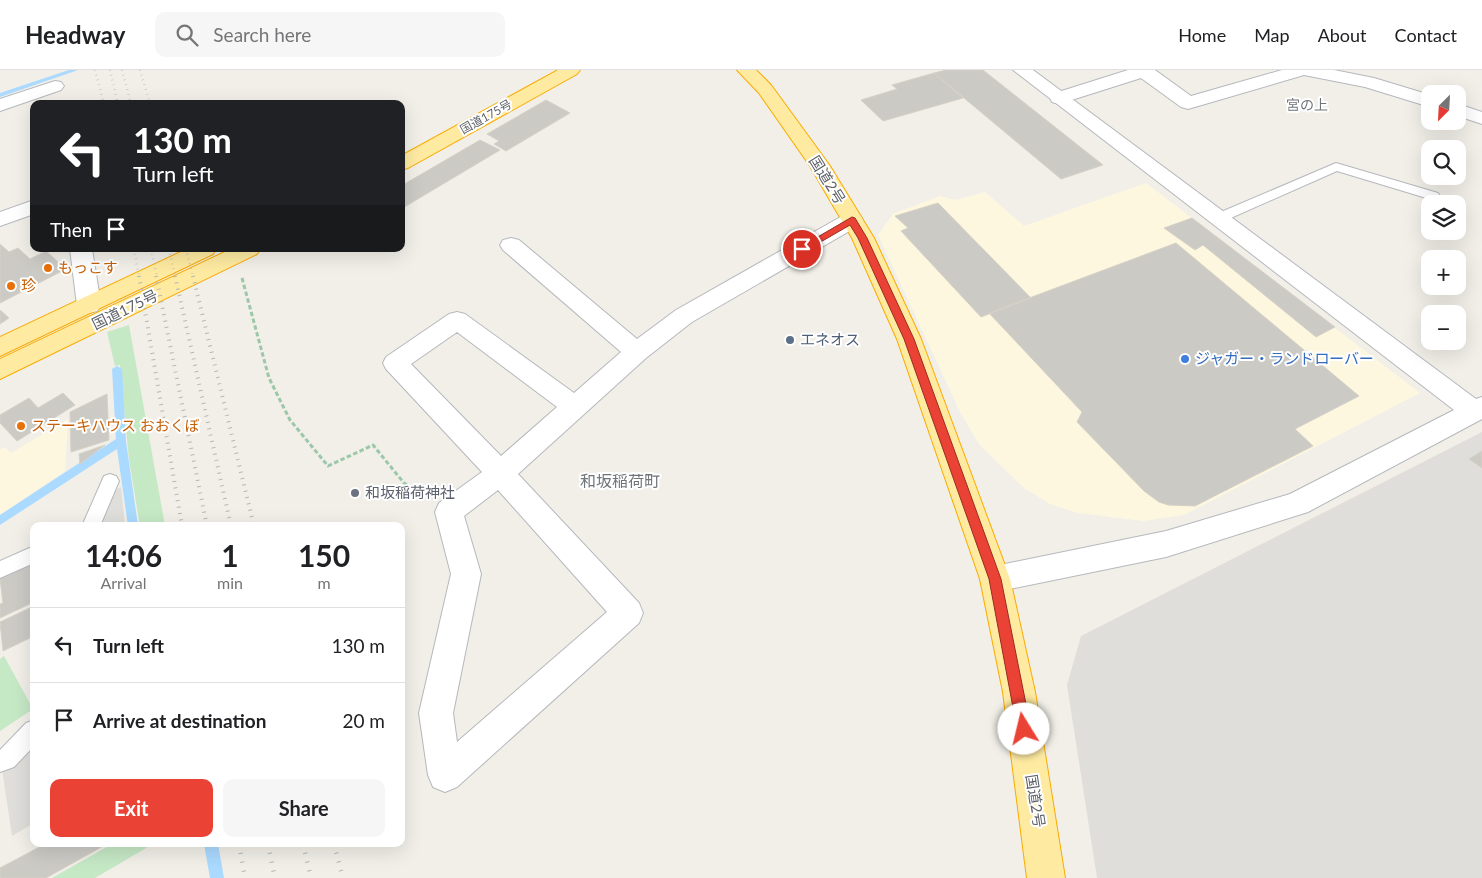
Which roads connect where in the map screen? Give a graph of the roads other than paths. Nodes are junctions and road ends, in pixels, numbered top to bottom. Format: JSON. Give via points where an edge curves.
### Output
{"nodes":[{"id":1,"x":537,"y":70,"type":"edge"},
{"id":2,"x":571,"y":70,"type":"edge"},
{"id":3,"x":746,"y":70,"type":"edge"},
{"id":4,"x":1022,"y":70,"type":"edge"},
{"id":5,"x":1145,"y":70,"type":"edge"},
{"id":6,"x":1301,"y":70,"type":"edge"},
{"id":7,"x":1306,"y":70,"type":"edge"},
{"id":8,"x":1366,"y":76,"type":"edge"},
{"id":9,"x":53,"y":78,"type":"edge"},
{"id":10,"x":1059,"y":98,"type":"junction"},
{"id":11,"x":1421,"y":98,"type":"edge"},
{"id":12,"x":57,"y":100,"type":"edge"},
{"id":13,"x":0,"y":105,"type":"edge"},
{"id":14,"x":1466,"y":113,"type":"edge"},
{"id":15,"x":1482,"y":118,"type":"edge"},
{"id":16,"x":405,"y":141,"type":"edge"},
{"id":17,"x":405,"y":162,"type":"edge"},
{"id":18,"x":1429,"y":195,"type":"edge"},
{"id":19,"x":30,"y":208,"type":"edge"},
{"id":20,"x":1219,"y":218,"type":"junction"},
{"id":21,"x":0,"y":219,"type":"edge"},
{"id":22,"x":852,"y":220,"type":"junction"},
{"id":23,"x":511,"y":245,"type":"dead end"},
{"id":24,"x":81,"y":252,"type":"edge"},
{"id":25,"x":199,"y":252,"type":"edge"},
{"id":26,"x":243,"y":252,"type":"edge"},
{"id":27,"x":89,"y":305,"type":"junction"},
{"id":28,"x":0,"y":347,"type":"edge"},
{"id":29,"x":637,"y":352,"type":"junction"},
{"id":30,"x":0,"y":370,"type":"edge"},
{"id":31,"x":575,"y":407,"type":"junction"},
{"id":32,"x":1478,"y":409,"type":"edge"},
{"id":33,"x":500,"y":473,"type":"junction"},
{"id":34,"x":110,"y":481,"type":"dead end"},
{"id":35,"x":93,"y":522,"type":"edge"},
{"id":36,"x":30,"y":556,"type":"edge"},
{"id":37,"x":0,"y":570,"type":"edge"},
{"id":38,"x":995,"y":579,"type":"junction"},
{"id":39,"x":30,"y":735,"type":"edge"},
{"id":40,"x":0,"y":761,"type":"edge"},
{"id":41,"x":1046,"y":878,"type":"edge"}],
"edges":[{"from":1,"to":16,"type":"highway","name":"国道175号"},
{"from":2,"to":17,"type":"highway","name":"国道175号"},
{"from":3,"to":22,"type":"highway","name":"国道2号","via":[[765,89],[820,166]]},
{"from":4,"to":10,"type":"street"},
{"from":5,"to":6,"type":"street","via":[[1188,103]]},
{"from":5,"to":10,"type":"street"},
{"from":7,"to":8,"type":"street"},
{"from":8,"to":11,"type":"street"},
{"from":9,"to":12,"type":"street"},
{"from":9,"to":13,"type":"street"},
{"from":10,"to":20,"type":"street"},
{"from":14,"to":15,"type":"street"},
{"from":18,"to":20,"type":"lane","via":[[1336,167]]},
{"from":19,"to":21,"type":"street"},
{"from":20,"to":32,"type":"street"},
{"from":22,"to":29,"type":"street","via":[[684,316]]},
{"from":22,"to":38,"type":"highway","name":"国道2号","via":[[909,339]]},
{"from":23,"to":29,"type":"street"},
{"from":24,"to":27,"type":"street"},
{"from":25,"to":27,"type":"highway","name":"国道175号"},
{"from":26,"to":30,"type":"highway","name":"国道175号"},
{"from":27,"to":28,"type":"highway","name":"国道175号"},
{"from":29,"to":31,"type":"street"},
{"from":31,"to":33,"type":"street"},
{"from":31,"to":33,"type":"street","via":[[458,320],[394,363]]},
{"from":32,"to":38,"type":"street","via":[[1298,504],[1166,544]]},
{"from":33,"to":33,"type":"street","via":[[628,613],[445,776],[436,713],[466,574],[449,512]]},
{"from":34,"to":35,"type":"lane"},
{"from":36,"to":37,"type":"lane"},
{"from":38,"to":41,"type":"highway","name":"国道2号","via":[[1019,692]]},
{"from":39,"to":40,"type":"lane"}]}
